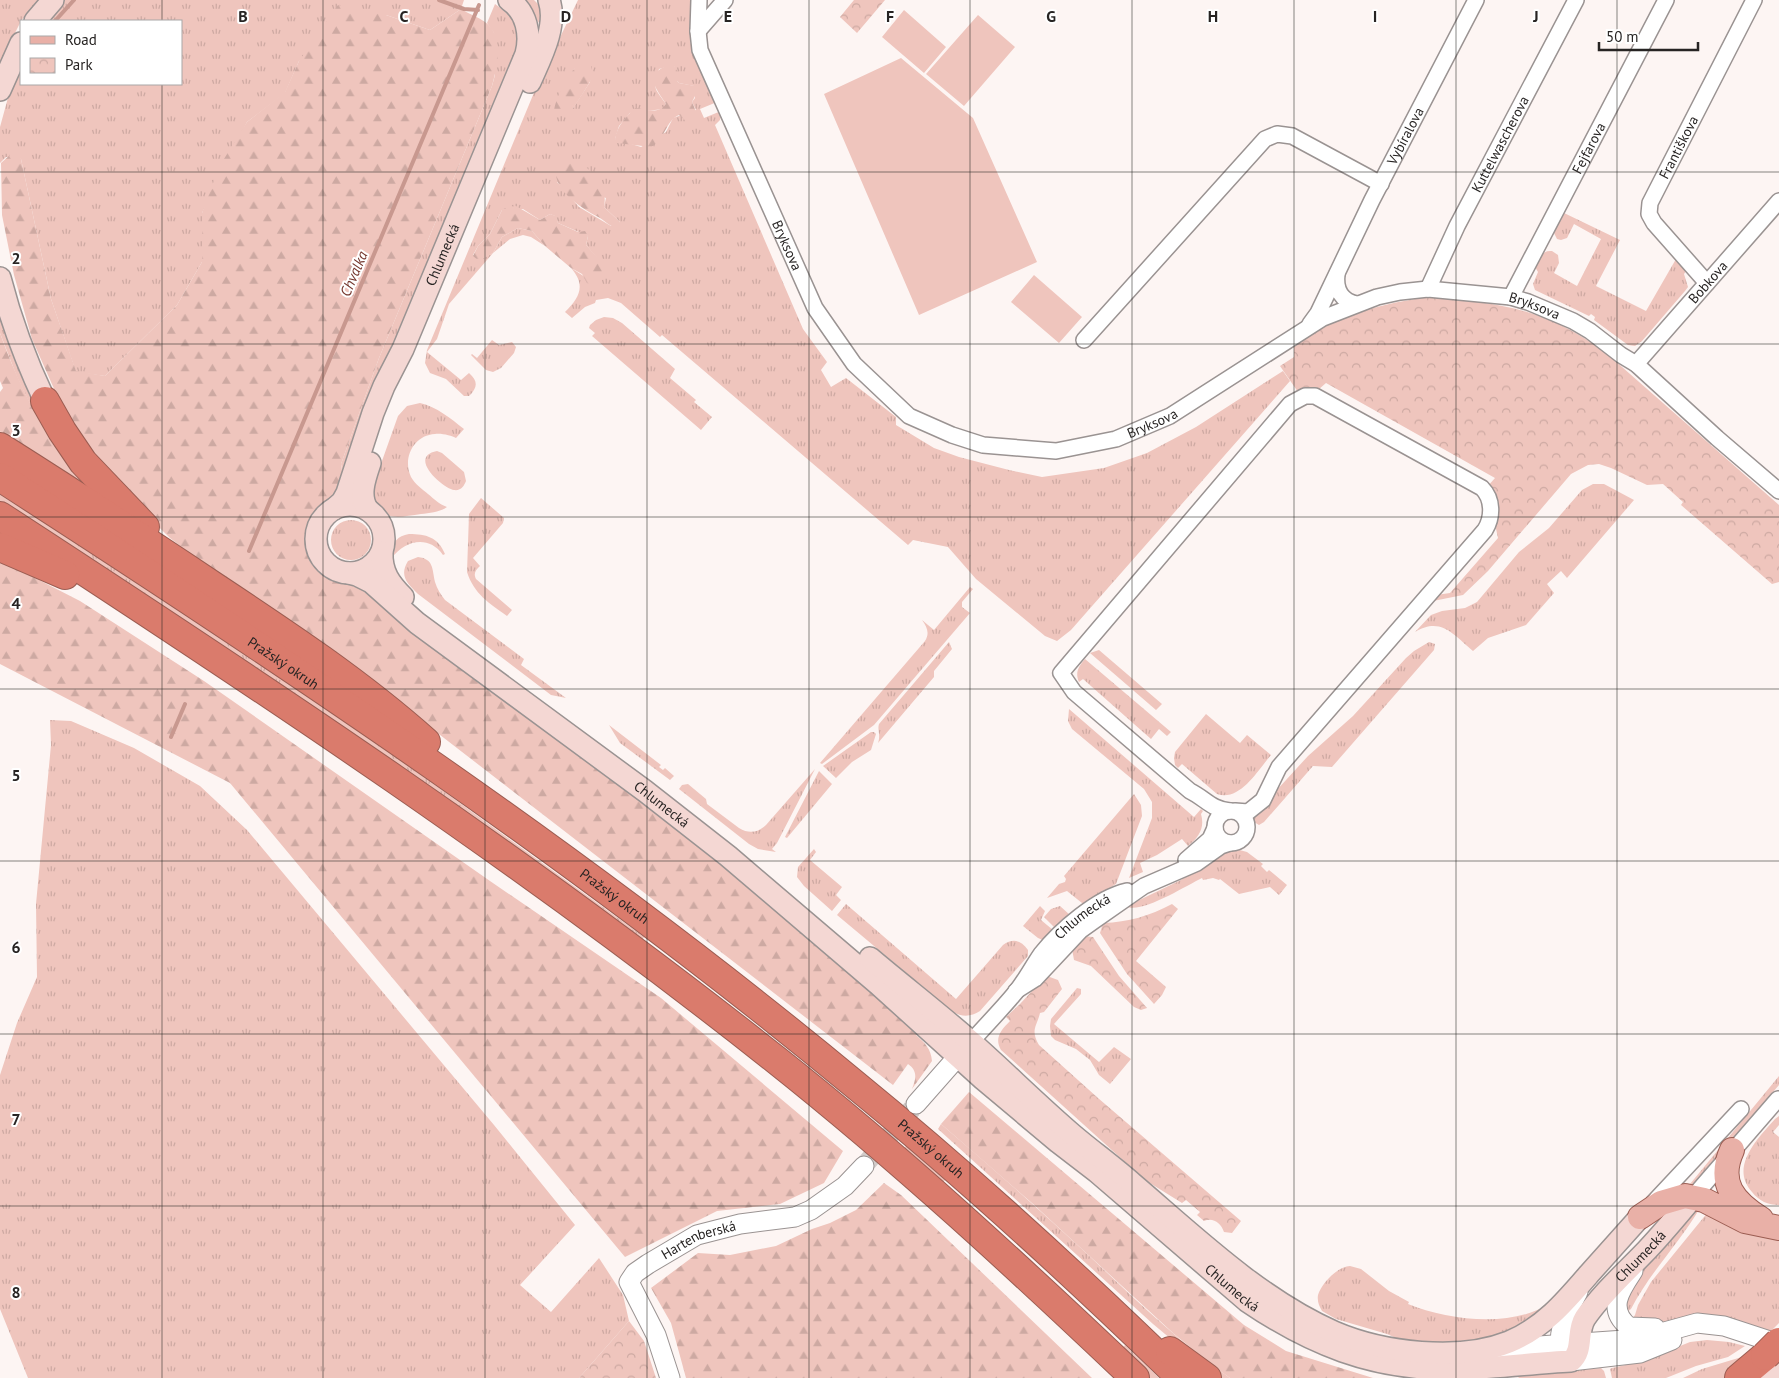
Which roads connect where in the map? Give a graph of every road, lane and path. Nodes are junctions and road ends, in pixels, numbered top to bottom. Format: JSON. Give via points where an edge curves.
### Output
{"nodes":[{"id":1,"x":53,"y":0,"type":"edge"},
{"id":2,"x":509,"y":0,"type":"edge"},
{"id":3,"x":549,"y":0,"type":"edge"},
{"id":4,"x":699,"y":0,"type":"edge"},
{"id":5,"x":725,"y":0,"type":"edge"},
{"id":6,"x":1476,"y":0,"type":"edge"},
{"id":7,"x":1576,"y":0,"type":"edge"},
{"id":8,"x":1666,"y":0,"type":"edge"},
{"id":9,"x":1754,"y":0,"type":"edge"},
{"id":10,"x":36,"y":20,"type":"edge"},
{"id":11,"x":698,"y":32,"type":"junction"},
{"id":12,"x":20,"y":45,"type":"edge"},
{"id":13,"x":0,"y":90,"type":"edge"},
{"id":14,"x":1381,"y":184,"type":"junction"},
{"id":15,"x":1779,"y":201,"type":"edge"},
{"id":16,"x":1338,"y":272,"type":"junction"},
{"id":17,"x":0,"y":278,"type":"edge"},
{"id":18,"x":1707,"y":283,"type":"junction"},
{"id":19,"x":1428,"y":289,"type":"junction"},
{"id":20,"x":1511,"y":297,"type":"junction"},
{"id":21,"x":1357,"y":304,"type":"junction"},
{"id":22,"x":1305,"y":329,"type":"junction"},
{"id":23,"x":1084,"y":340,"type":"dead end"},
{"id":24,"x":1636,"y":364,"type":"junction"},
{"id":25,"x":45,"y":401,"type":"joint"},
{"id":26,"x":0,"y":447,"type":"edge"},
{"id":27,"x":0,"y":477,"type":"edge"},
{"id":28,"x":1779,"y":491,"type":"edge"},
{"id":29,"x":334,"y":509,"type":"junction"},
{"id":30,"x":368,"y":510,"type":"junction"},
{"id":31,"x":0,"y":516,"type":"edge"},
{"id":32,"x":0,"y":547,"type":"edge"},
{"id":33,"x":382,"y":552,"type":"junction"},
{"id":34,"x":184,"y":567,"type":"junction"},
{"id":35,"x":349,"y":574,"type":"junction"},
{"id":36,"x":156,"y":619,"type":"junction"},
{"id":37,"x":1190,"y":792,"type":"junction"},
{"id":38,"x":1232,"y":811,"type":"junction"},
{"id":39,"x":1215,"y":826,"type":"junction"},
{"id":40,"x":521,"y":828,"type":"junction"},
{"id":41,"x":1230,"y":843,"type":"junction"},
{"id":42,"x":1172,"y":873,"type":"junction"},
{"id":43,"x":964,"y":1049,"type":"junction"},
{"id":44,"x":1778,"y":1099,"type":"edge"},
{"id":45,"x":916,"y":1104,"type":"tunnel mouth"},
{"id":46,"x":1741,"y":1109,"type":"dead end"},
{"id":47,"x":1732,"y":1150,"type":"junction"},
{"id":48,"x":864,"y":1166,"type":"tunnel mouth"},
{"id":49,"x":1693,"y":1197,"type":"junction"},
{"id":50,"x":1640,"y":1217,"type":"junction"},
{"id":51,"x":1779,"y":1227,"type":"edge"},
{"id":52,"x":1648,"y":1248,"type":"junction"},
{"id":53,"x":1585,"y":1279,"type":"junction"},
{"id":54,"x":1107,"y":1307,"type":"junction"},
{"id":55,"x":1724,"y":1326,"type":"junction"},
{"id":56,"x":1676,"y":1328,"type":"junction"},
{"id":57,"x":1570,"y":1349,"type":"junction"},
{"id":58,"x":1475,"y":1351,"type":"junction"},
{"id":59,"x":1774,"y":1357,"type":"edge"},
{"id":60,"x":670,"y":1378,"type":"edge"},
{"id":61,"x":1135,"y":1378,"type":"edge"},
{"id":62,"x":1181,"y":1378,"type":"edge"},
{"id":63,"x":1206,"y":1378,"type":"edge"},
{"id":64,"x":1739,"y":1378,"type":"edge"}],
"edges":[{"from":1,"to":10,"type":"main road"},
{"from":2,"to":29,"type":"main road","name":"Chlumecká","via":[[521,12],[527,26],[526,54],[384,386],[345,498]]},
{"from":3,"to":30,"type":"main road","name":"Chlumecká","via":[[552,18],[543,50],[375,449],[363,490]]},
{"from":4,"to":11,"type":"street","name":"Bryksova"},
{"from":5,"to":11,"type":"street"},
{"from":6,"to":14,"type":"street","name":"Vybíralova"},
{"from":7,"to":19,"type":"street","name":"Kuttelwascherova","via":[[1457,226]]},
{"from":8,"to":20,"type":"street","name":"Fejfarova"},
{"from":9,"to":18,"type":"street","name":"Františkova","via":[[1650,204],[1649,214],[1654,223]]},
{"from":11,"to":22,"type":"street","name":"Bryksova","via":[[700,50],[815,308],[854,364],[909,416],[983,445],[1056,450],[1116,439],[1170,416]]},
{"from":12,"to":13,"type":"main road"},
{"from":14,"to":16,"type":"street","name":"Vybíralova"},
{"from":14,"to":23,"type":"street","via":[[1292,136],[1278,134],[1264,139]]},
{"from":15,"to":18,"type":"street","name":"Bobkova"},
{"from":16,"to":21,"type":"street","via":[[1336,285],[1341,295]]},
{"from":16,"to":22,"type":"street","name":"Vybíralova","via":[[1318,313]]},
{"from":17,"to":25,"type":"main road","via":[[17,336]]},
{"from":18,"to":24,"type":"street","name":"Bobkova"},
{"from":19,"to":20,"type":"street","name":"Bryksova"},
{"from":19,"to":21,"type":"street","name":"Bryksova","via":[[1400,292]]},
{"from":20,"to":24,"type":"street","name":"Bryksova","via":[[1573,321]]},
{"from":21,"to":22,"type":"street","name":"Bryksova"},
{"from":24,"to":28,"type":"street","name":"Bryksova"},
{"from":25,"to":34,"type":"highway","via":[[83,462]]},
{"from":26,"to":34,"type":"highway"},
{"from":27,"to":40,"type":"highway","name":"Pražský okruh","via":[[234,630]]},
{"from":29,"to":30,"type":"main road","via":[[351,505]]},
{"from":29,"to":35,"type":"main road","via":[[319,526],[317,549],[329,566]]},
{"from":30,"to":33,"type":"main road","via":[[382,528]]},
{"from":31,"to":36,"type":"highway"},
{"from":32,"to":36,"type":"highway"},
{"from":33,"to":35,"type":"main road","via":[[376,562],[365,570]]},
{"from":33,"to":43,"type":"main road","name":"Chlumecká","via":[[382,566],[388,580],[416,608],[710,823]]},
{"from":34,"to":40,"type":"highway","via":[[298,643],[402,721]]},
{"from":35,"to":43,"type":"main road","name":"Chlumecká","via":[[371,582],[417,623],[700,833],[878,984]]},
{"from":36,"to":61,"type":"highway","via":[[490,845],[721,1017],[925,1184]]},
{"from":37,"to":38,"type":"street","via":[[1213,807]]},
{"from":37,"to":38,"type":"street","via":[[1074,692],[1061,673],[1290,404],[1310,395],[1320,398],[1482,488],[1489,499],[1491,513],[1485,530],[1279,767],[1263,800],[1248,812]]},
{"from":37,"to":39,"type":"street","via":[[1212,815]]},
{"from":38,"to":39,"type":"street","via":[[1220,815]]},
{"from":38,"to":41,"type":"street","via":[[1243,816],[1247,829],[1243,838]]},
{"from":39,"to":41,"type":"street","via":[[1222,840]]},
{"from":39,"to":42,"type":"street","name":"Chlumecká","via":[[1207,843]]},
{"from":40,"to":54,"type":"highway","name":"Pražský okruh","via":[[697,958],[852,1082],[984,1193]]},
{"from":41,"to":42,"type":"street","name":"Chlumecká","via":[[1197,863]]},
{"from":42,"to":43,"type":"street","name":"Chlumecká","via":[[1144,886],[1080,931],[1035,979],[1016,992]]},
{"from":43,"to":45,"type":"street"},
{"from":43,"to":57,"type":"main road","name":"Chlumecká","via":[[1058,1142],[1247,1301],[1315,1341],[1357,1356],[1417,1368],[1451,1369]]},
{"from":43,"to":58,"type":"main road","name":"Chlumecká","via":[[1116,1169],[1215,1254],[1301,1314],[1344,1336],[1380,1346],[1432,1352]]},
{"from":44,"to":47,"type":"street"},
{"from":46,"to":50,"type":"street"},
{"from":47,"to":49,"type":"street"},
{"from":47,"to":51,"type":"main road","via":[[1726,1173],[1734,1195],[1762,1220]]},
{"from":48,"to":60,"type":"street","name":"Hartenberská","via":[[845,1186],[811,1210],[795,1217],[740,1224],[697,1235],[631,1277],[629,1282],[656,1335]]},
{"from":49,"to":50,"type":"main road","via":[[1671,1199]]},
{"from":49,"to":51,"type":"main road","via":[[1710,1202],[1745,1221]]},
{"from":49,"to":52,"type":"main road","name":"Chlumecká"},
{"from":50,"to":53,"type":"main road","name":"Chlumecká"},
{"from":52,"to":56,"type":"street","via":[[1623,1287],[1617,1301],[1618,1311],[1629,1327]]},
{"from":52,"to":57,"type":"main road","name":"Chlumecká","via":[[1588,1314]]},
{"from":53,"to":57,"type":"street","name":"Chlumecká","via":[[1562,1330]]},
{"from":53,"to":58,"type":"main road","name":"Chlumecká","via":[[1557,1310],[1535,1328],[1507,1342]]},
{"from":54,"to":62,"type":"highway","name":"Pražský okruh"},
{"from":54,"to":63,"type":"highway"},
{"from":55,"to":56,"type":"street","name":"Chlumecká","via":[[1697,1323]]},
{"from":55,"to":57,"type":"street","name":"Chlumecká","via":[[1691,1331],[1640,1353]]},
{"from":55,"to":59,"type":"street","name":"Chlumecká"},
{"from":56,"to":57,"type":"street","name":"Chlumecká","via":[[1649,1338]]},
{"from":57,"to":58,"type":"street","name":"Chlumecká"},
{"from":59,"to":64,"type":"highway"}]}
